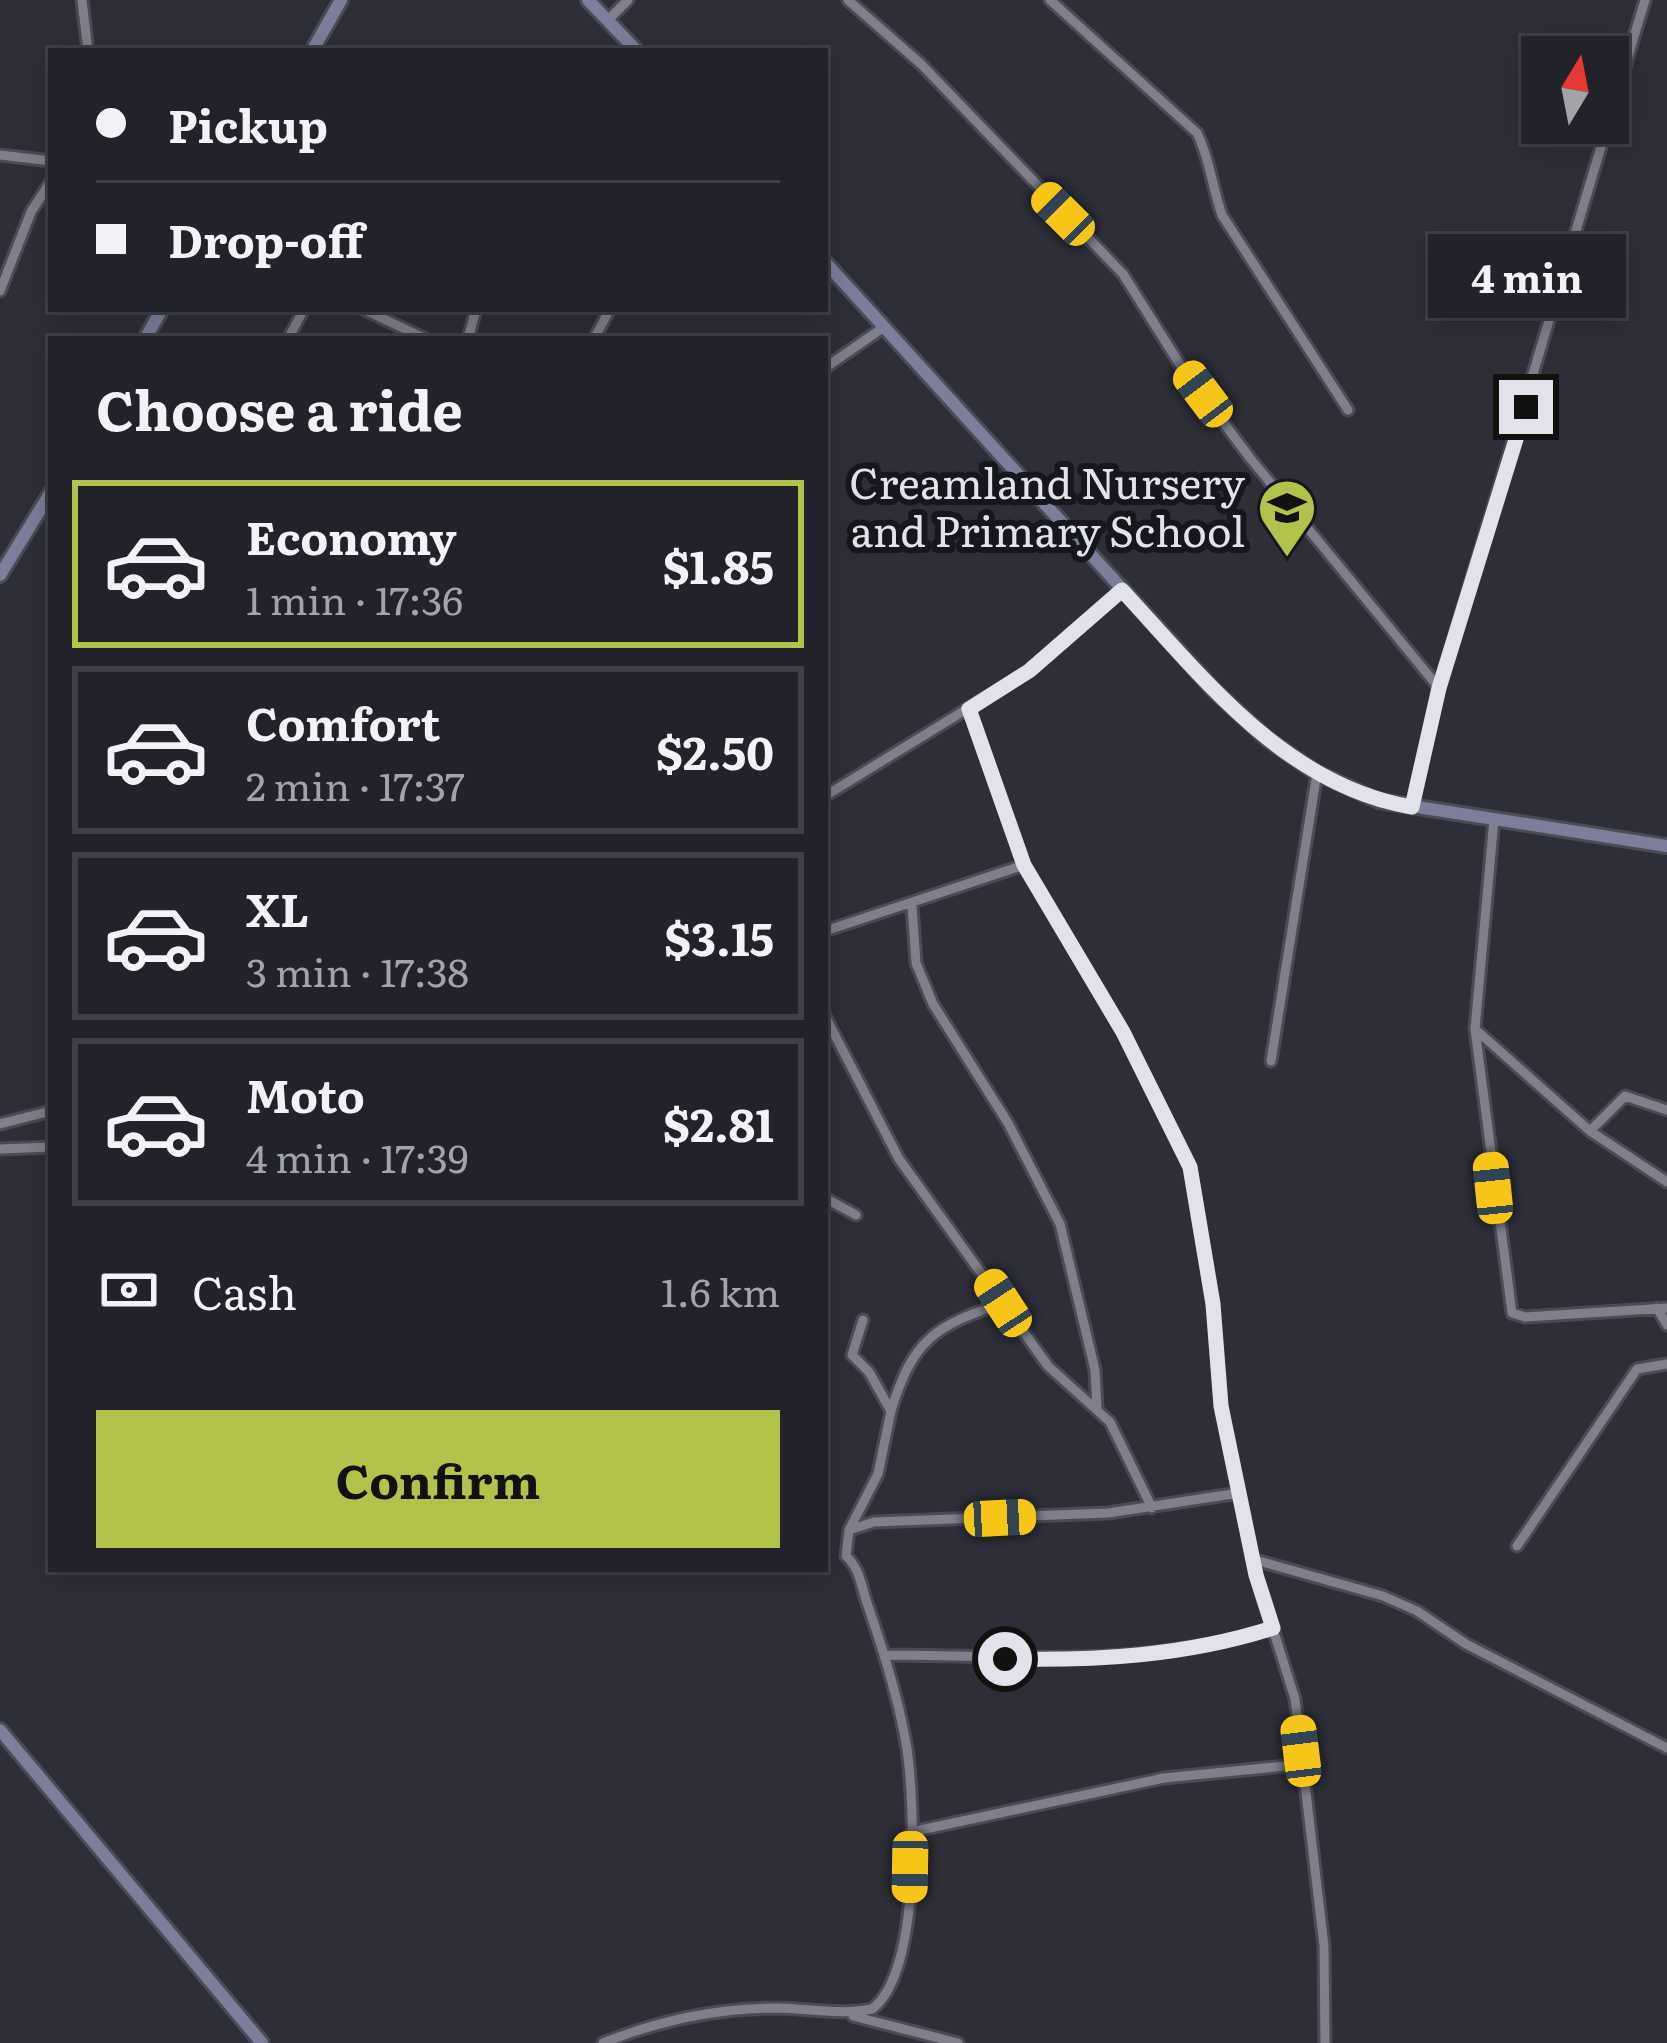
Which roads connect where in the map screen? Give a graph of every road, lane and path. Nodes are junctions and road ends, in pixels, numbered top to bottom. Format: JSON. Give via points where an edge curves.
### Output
{"nodes":[{"id":1,"x":82,"y":0,"type":"edge"},
{"id":2,"x":341,"y":0,"type":"edge"},
{"id":3,"x":588,"y":0,"type":"edge"},
{"id":4,"x":628,"y":0,"type":"edge"},
{"id":5,"x":848,"y":0,"type":"edge"},
{"id":6,"x":1050,"y":0,"type":"edge"},
{"id":7,"x":1645,"y":0,"type":"edge"},
{"id":8,"x":608,"y":20,"type":"junction"},
{"id":9,"x":88,"y":48,"type":"edge"},
{"id":10,"x":314,"y":48,"type":"edge"},
{"id":11,"x":634,"y":48,"type":"edge"},
{"id":12,"x":0,"y":155,"type":"edge"},
{"id":13,"x":48,"y":161,"type":"edge"},
{"id":14,"x":48,"y":186,"type":"edge"},
{"id":15,"x":828,"y":265,"type":"edge"},
{"id":16,"x":0,"y":291,"type":"edge"},
{"id":17,"x":370,"y":312,"type":"edge"},
{"id":18,"x":403,"y":327,"type":"junction"},
{"id":19,"x":884,"y":327,"type":"junction"},
{"id":20,"x":398,"y":336,"type":"edge"},
{"id":21,"x":420,"y":336,"type":"edge"},
{"id":22,"x":828,"y":366,"type":"edge"},
{"id":23,"x":1348,"y":410,"type":"dead end"},
{"id":24,"x":48,"y":497,"type":"edge"},
{"id":25,"x":0,"y":574,"type":"edge"},
{"id":26,"x":1122,"y":590,"type":"junction"},
{"id":27,"x":1439,"y":688,"type":"junction"},
{"id":28,"x":969,"y":709,"type":"junction"},
{"id":29,"x":1317,"y":773,"type":"junction"},
{"id":30,"x":828,"y":794,"type":"edge"},
{"id":31,"x":1412,"y":807,"type":"junction"},
{"id":32,"x":1494,"y":819,"type":"junction"},
{"id":33,"x":1667,"y":846,"type":"edge"},
{"id":34,"x":1024,"y":865,"type":"junction"},
{"id":35,"x":912,"y":906,"type":"junction"},
{"id":36,"x":828,"y":930,"type":"edge"},
{"id":37,"x":828,"y":1022,"type":"edge"},
{"id":38,"x":1474,"y":1028,"type":"junction"},
{"id":39,"x":1271,"y":1060,"type":"dead end"},
{"id":40,"x":1667,"y":1110,"type":"edge"},
{"id":41,"x":48,"y":1112,"type":"edge"},
{"id":42,"x":0,"y":1124,"type":"edge"},
{"id":43,"x":1590,"y":1131,"type":"junction"},
{"id":44,"x":48,"y":1148,"type":"edge"},
{"id":45,"x":0,"y":1149,"type":"edge"},
{"id":46,"x":1667,"y":1182,"type":"edge"},
{"id":47,"x":828,"y":1200,"type":"edge"},
{"id":48,"x":856,"y":1215,"type":"dead end"},
{"id":49,"x":1003,"y":1303,"type":"junction"},
{"id":50,"x":1662,"y":1308,"type":"edge"},
{"id":51,"x":863,"y":1320,"type":"dead end"},
{"id":52,"x":1667,"y":1325,"type":"edge"},
{"id":53,"x":1667,"y":1364,"type":"edge"},
{"id":54,"x":1097,"y":1410,"type":"junction"},
{"id":55,"x":891,"y":1411,"type":"junction"},
{"id":56,"x":1239,"y":1493,"type":"junction"},
{"id":57,"x":1152,"y":1508,"type":"junction"},
{"id":58,"x":849,"y":1529,"type":"junction"},
{"id":59,"x":1517,"y":1546,"type":"dead end"},
{"id":60,"x":1252,"y":1558,"type":"junction"},
{"id":61,"x":1273,"y":1628,"type":"junction"},
{"id":62,"x":885,"y":1655,"type":"junction"},
{"id":63,"x":0,"y":1730,"type":"edge"},
{"id":64,"x":1667,"y":1748,"type":"edge"},
{"id":65,"x":1301,"y":1751,"type":"junction"},
{"id":66,"x":911,"y":1832,"type":"junction"},
{"id":67,"x":848,"y":2014,"type":"junction"},
{"id":68,"x":262,"y":2043,"type":"edge"},
{"id":69,"x":603,"y":2043,"type":"edge"},
{"id":70,"x":958,"y":2043,"type":"edge"},
{"id":71,"x":1325,"y":2043,"type":"edge"}],
"edges":[{"from":1,"to":9,"type":"street"},
{"from":2,"to":10,"type":"main road"},
{"from":3,"to":8,"type":"main road"},
{"from":4,"to":8,"type":"street"},
{"from":5,"to":27,"type":"street","via":[[921,64],[1123,274],[1250,458]]},
{"from":6,"to":23,"type":"street","via":[[1197,133],[1222,214]]},
{"from":7,"to":27,"type":"street"},
{"from":8,"to":11,"type":"main road"},
{"from":12,"to":13,"type":"street"},
{"from":14,"to":16,"type":"street"},
{"from":15,"to":19,"type":"main road"},
{"from":17,"to":18,"type":"street"},
{"from":18,"to":20,"type":"street"},
{"from":18,"to":21,"type":"street"},
{"from":19,"to":22,"type":"street"},
{"from":19,"to":26,"type":"main road"},
{"from":24,"to":25,"type":"main road"},
{"from":26,"to":28,"type":"street","via":[[1029,671]]},
{"from":26,"to":29,"type":"main road","via":[[1214,690]]},
{"from":27,"to":31,"type":"street"},
{"from":28,"to":30,"type":"street"},
{"from":28,"to":34,"type":"street"},
{"from":29,"to":31,"type":"main road"},
{"from":29,"to":39,"type":"street"},
{"from":31,"to":32,"type":"main road"},
{"from":32,"to":33,"type":"main road"},
{"from":32,"to":38,"type":"street"},
{"from":34,"to":35,"type":"street"},
{"from":34,"to":56,"type":"street","via":[[1123,1032],[1190,1167]]},
{"from":35,"to":36,"type":"street"},
{"from":35,"to":54,"type":"street","via":[[916,963],[933,1004],[1060,1223]]},
{"from":37,"to":49,"type":"street","via":[[899,1159]]},
{"from":38,"to":43,"type":"street"},
{"from":38,"to":50,"type":"street","via":[[1512,1313]]},
{"from":40,"to":43,"type":"street","via":[[1624,1096]]},
{"from":41,"to":42,"type":"street"},
{"from":43,"to":46,"type":"street"},
{"from":44,"to":45,"type":"street"},
{"from":47,"to":48,"type":"street"},
{"from":49,"to":54,"type":"street","via":[[1048,1366]]},
{"from":49,"to":55,"type":"street","via":[[935,1328],[902,1375]]},
{"from":50,"to":52,"type":"street"},
{"from":51,"to":55,"type":"street","via":[[852,1355]]},
{"from":53,"to":59,"type":"street","via":[[1637,1369]]},
{"from":54,"to":57,"type":"street"},
{"from":55,"to":58,"type":"street","via":[[878,1474]]},
{"from":56,"to":57,"type":"street"},
{"from":56,"to":60,"type":"street"},
{"from":57,"to":58,"type":"street"},
{"from":58,"to":62,"type":"street","via":[[846,1556]]},
{"from":60,"to":61,"type":"street"},
{"from":60,"to":64,"type":"street","via":[[1417,1611]]},
{"from":61,"to":62,"type":"street","via":[[1227,1643],[1081,1661]]},
{"from":61,"to":65,"type":"street"},
{"from":62,"to":66,"type":"street","via":[[907,1750]]},
{"from":63,"to":68,"type":"main road"},
{"from":65,"to":66,"type":"street","via":[[1295,1765],[1276,1769],[1164,1778]]},
{"from":65,"to":71,"type":"street","via":[[1324,1946]]},
{"from":66,"to":67,"type":"street","via":[[910,1901],[891,1984],[872,2009]]},
{"from":67,"to":69,"type":"street","via":[[777,2008],[663,2019]]},
{"from":67,"to":70,"type":"street"}]}
